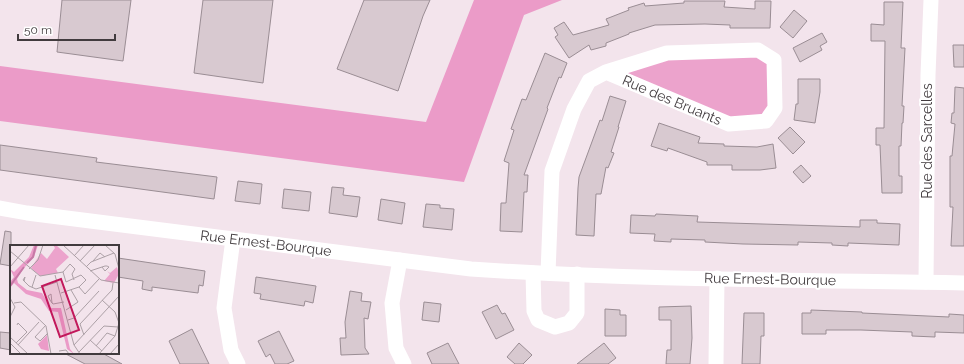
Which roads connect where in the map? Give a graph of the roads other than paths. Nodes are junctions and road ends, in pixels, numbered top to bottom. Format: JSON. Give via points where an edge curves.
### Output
{"nodes":[{"id":1,"x":931,"y":0,"type":"edge"},
{"id":2,"x":606,"y":72,"type":"junction"},
{"id":3,"x":0,"y":208,"type":"edge"},
{"id":4,"x":233,"y":239,"type":"junction"},
{"id":5,"x":400,"y":260,"type":"junction"},
{"id":6,"x":533,"y":273,"type":"junction"},
{"id":7,"x":548,"y":273,"type":"junction"},
{"id":8,"x":577,"y":274,"type":"junction"},
{"id":9,"x":717,"y":278,"type":"junction"},
{"id":10,"x":926,"y":282,"type":"junction"},
{"id":11,"x":964,"y":283,"type":"edge"},
{"id":12,"x":238,"y":364,"type":"edge"},
{"id":13,"x":404,"y":364,"type":"edge"},
{"id":14,"x":716,"y":364,"type":"edge"}],
"edges":[{"from":1,"to":10,"type":"street","name":"Rue des Sarcelles"},
{"from":2,"to":2,"type":"street","name":"Rue des Bruants","via":[[667,53],[758,50],[774,60],[775,108],[766,120],[729,124]]},
{"from":2,"to":7,"type":"street","name":"Rue des Bruants","via":[[588,81],[574,109],[552,171]]},
{"from":3,"to":4,"type":"street","name":"Rue Ernest-Bourque"},
{"from":4,"to":5,"type":"street","name":"Rue Ernest-Bourque"},
{"from":4,"to":12,"type":"street","via":[[224,308],[231,350]]},
{"from":5,"to":6,"type":"street","name":"Rue Ernest-Bourque","via":[[471,269]]},
{"from":5,"to":13,"type":"street","via":[[392,303],[396,348]]},
{"from":6,"to":7,"type":"street","name":"Rue Ernest-Bourque"},
{"from":6,"to":8,"type":"street","via":[[534,311],[538,320],[555,327],[569,323],[577,313]]},
{"from":7,"to":8,"type":"street","name":"Rue Ernest-Bourque"},
{"from":8,"to":9,"type":"street","name":"Rue Ernest-Bourque"},
{"from":9,"to":10,"type":"street","name":"Rue Ernest-Bourque"},
{"from":9,"to":14,"type":"street"},
{"from":10,"to":11,"type":"street","name":"Rue Ernest-Bourque"}]}
